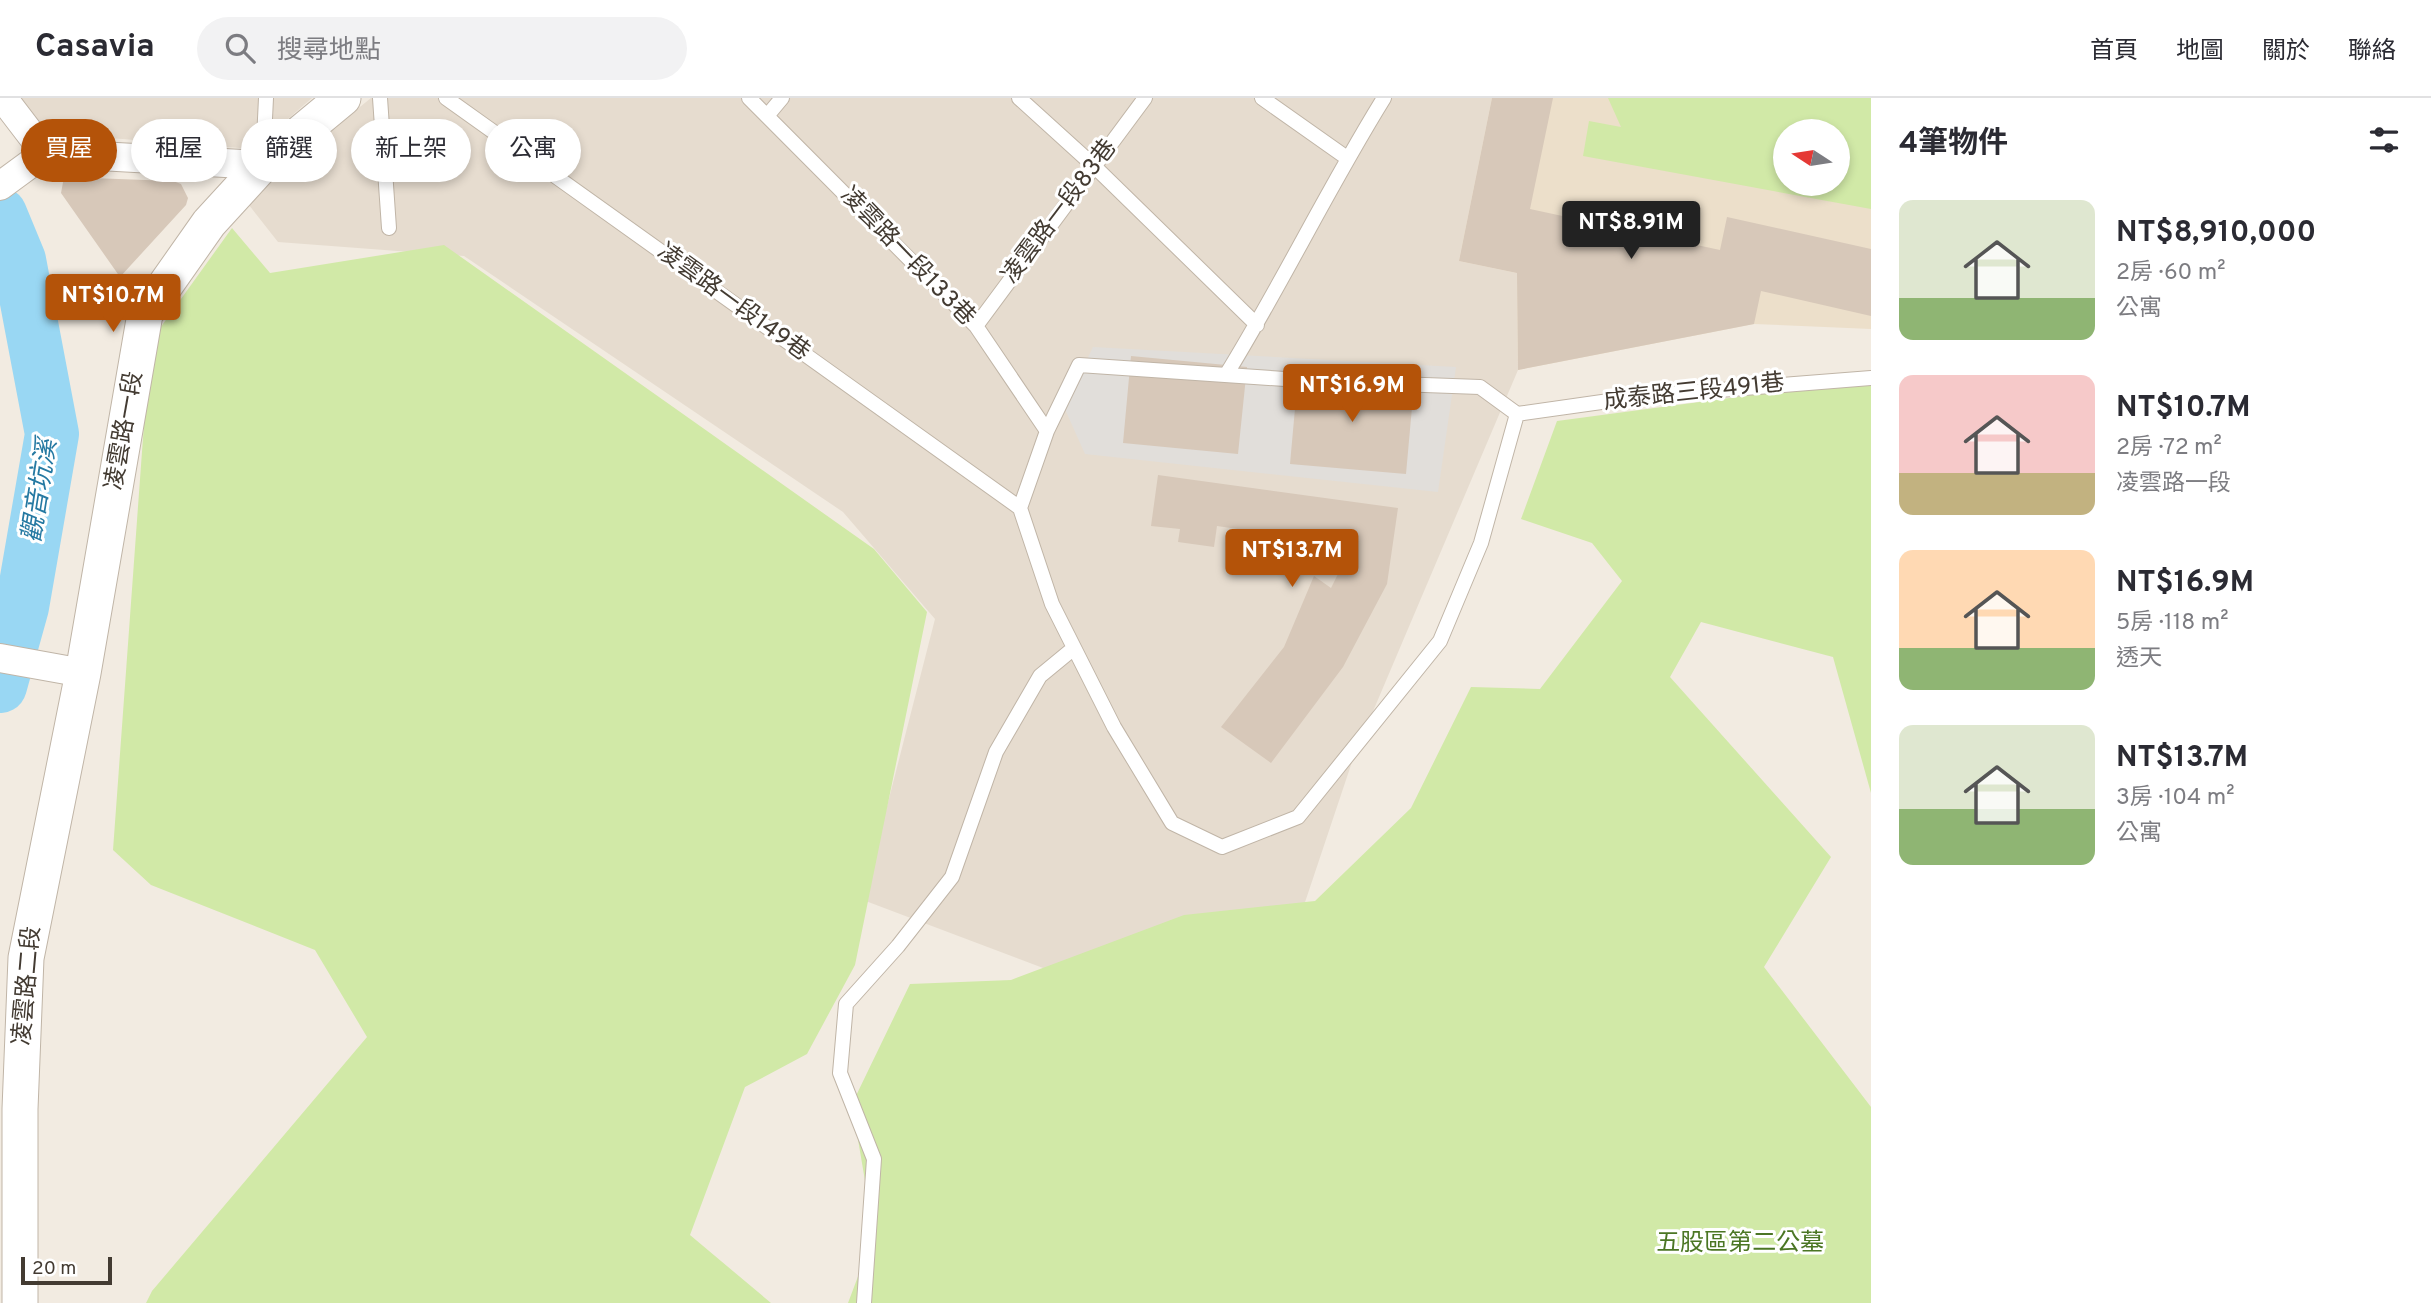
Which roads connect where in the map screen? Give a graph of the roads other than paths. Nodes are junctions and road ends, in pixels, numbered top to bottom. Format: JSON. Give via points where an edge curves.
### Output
{"nodes":[{"id":1,"x":3,"y":98,"type":"edge"},
{"id":2,"x":266,"y":98,"type":"edge"},
{"id":3,"x":343,"y":98,"type":"edge"},
{"id":4,"x":380,"y":98,"type":"edge"},
{"id":5,"x":446,"y":98,"type":"edge"},
{"id":6,"x":749,"y":98,"type":"edge"},
{"id":7,"x":782,"y":98,"type":"edge"},
{"id":8,"x":1018,"y":98,"type":"edge"},
{"id":9,"x":1145,"y":98,"type":"edge"},
{"id":10,"x":1262,"y":98,"type":"edge"},
{"id":11,"x":1384,"y":98,"type":"edge"},
{"id":12,"x":767,"y":116,"type":"junction"},
{"id":13,"x":265,"y":119,"type":"edge"},
{"id":14,"x":318,"y":119,"type":"edge"},
{"id":15,"x":21,"y":122,"type":"edge"},
{"id":16,"x":117,"y":157,"type":"edge"},
{"id":17,"x":1346,"y":158,"type":"junction"},
{"id":18,"x":241,"y":164,"type":"edge"},
{"id":19,"x":1094,"y":166,"type":"junction"},
{"id":20,"x":21,"y":171,"type":"edge"},
{"id":21,"x":246,"y":182,"type":"edge"},
{"id":22,"x":0,"y":186,"type":"edge"},
{"id":23,"x":389,"y":228,"type":"dead end"},
{"id":24,"x":1257,"y":325,"type":"junction"},
{"id":25,"x":976,"y":326,"type":"junction"},
{"id":26,"x":1226,"y":375,"type":"junction"},
{"id":27,"x":1871,"y":378,"type":"edge"},
{"id":28,"x":1517,"y":414,"type":"junction"},
{"id":29,"x":1047,"y":431,"type":"junction"},
{"id":30,"x":1020,"y":508,"type":"junction"},
{"id":31,"x":1074,"y":648,"type":"junction"},
{"id":32,"x":0,"y":658,"type":"edge"},
{"id":33,"x":83,"y":673,"type":"junction"},
{"id":34,"x":20,"y":1303,"type":"edge"},
{"id":35,"x":864,"y":1303,"type":"edge"}],
"edges":[{"from":1,"to":15,"type":"street"},
{"from":2,"to":13,"type":"lane"},
{"from":3,"to":14,"type":"street","name":"凌雲路一段"},
{"from":4,"to":23,"type":"lane"},
{"from":5,"to":30,"type":"lane","name":"凌雲路一段149巷"},
{"from":6,"to":12,"type":"lane","name":"凌雲路一段133巷"},
{"from":7,"to":12,"type":"lane"},
{"from":8,"to":19,"type":"lane"},
{"from":9,"to":19,"type":"lane","name":"凌雲路一段83巷"},
{"from":10,"to":17,"type":"lane"},
{"from":11,"to":17,"type":"lane"},
{"from":12,"to":25,"type":"lane","name":"凌雲路一段133巷"},
{"from":16,"to":18,"type":"street"},
{"from":17,"to":24,"type":"lane"},
{"from":19,"to":24,"type":"lane"},
{"from":19,"to":25,"type":"lane","name":"凌雲路一段83巷"},
{"from":20,"to":22,"type":"street"},
{"from":21,"to":33,"type":"street","name":"凌雲路一段","via":[[209,223],[145,314]]},
{"from":24,"to":26,"type":"lane"},
{"from":25,"to":29,"type":"lane","name":"凌雲路一段133巷"},
{"from":26,"to":28,"type":"lane","via":[[1480,387]]},
{"from":26,"to":29,"type":"lane","via":[[1079,365]]},
{"from":27,"to":28,"type":"lane","name":"成泰路三段491巷","via":[[1644,396]]},
{"from":28,"to":31,"type":"lane","via":[[1481,543],[1440,641],[1298,817],[1222,847],[1172,823]]},
{"from":29,"to":30,"type":"lane"},
{"from":30,"to":31,"type":"lane","via":[[1052,604]]},
{"from":31,"to":35,"type":"lane","via":[[1040,676],[996,752],[952,877],[846,1004],[841,1073],[874,1160]]},
{"from":32,"to":33,"type":"street"},
{"from":33,"to":34,"type":"street","name":"凌雲路二段","via":[[26,958]]}]}
